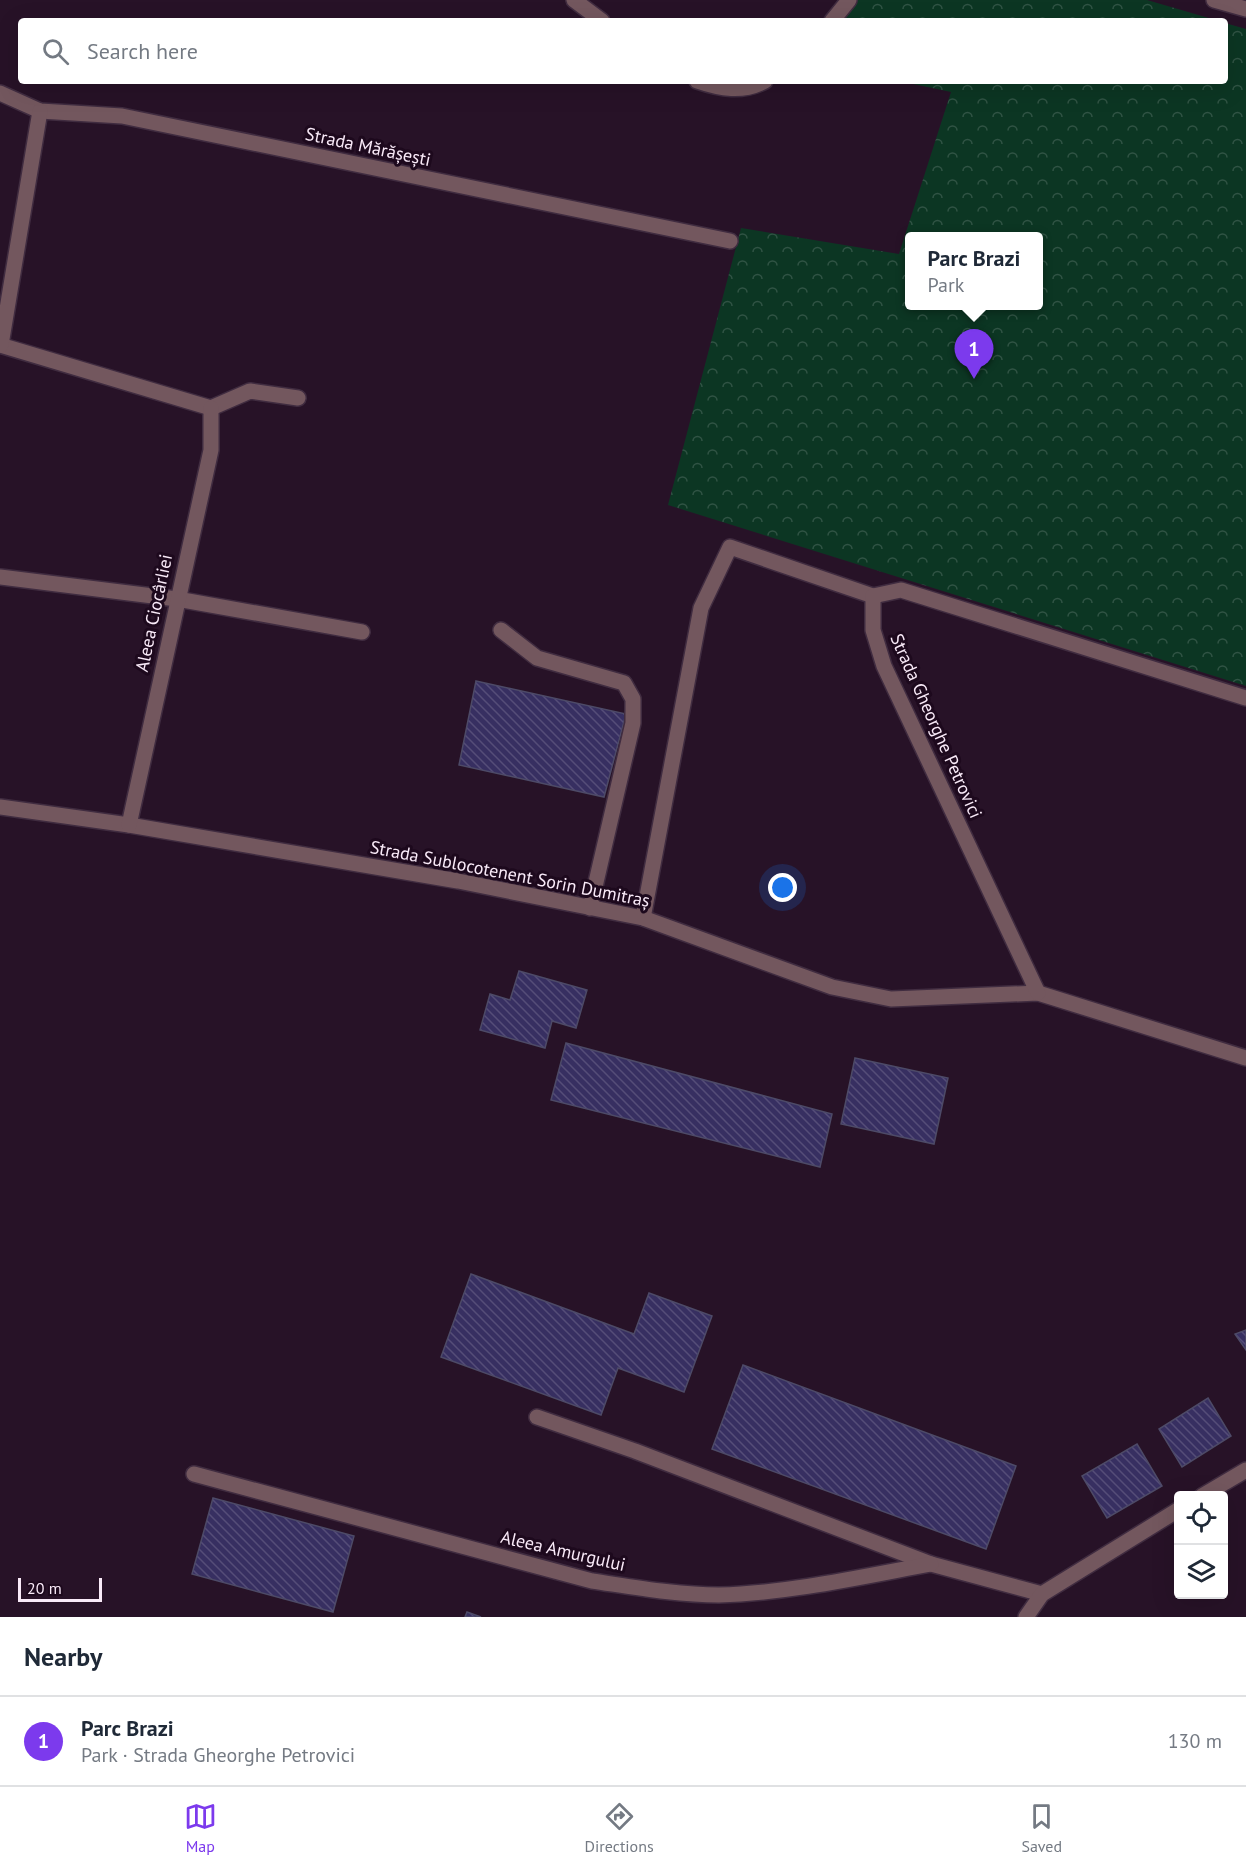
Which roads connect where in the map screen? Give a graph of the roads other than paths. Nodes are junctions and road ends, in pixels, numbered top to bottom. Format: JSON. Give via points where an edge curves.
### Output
{"nodes":[{"id":1,"x":574,"y":0,"type":"edge"},
{"id":2,"x":849,"y":0,"type":"edge"},
{"id":3,"x":1214,"y":0,"type":"edge"},
{"id":4,"x":1246,"y":9,"type":"edge"},
{"id":5,"x":598,"y":18,"type":"edge"},
{"id":6,"x":834,"y":18,"type":"edge"},
{"id":7,"x":706,"y":84,"type":"edge"},
{"id":8,"x":760,"y":84,"type":"edge"},
{"id":9,"x":0,"y":93,"type":"edge"},
{"id":10,"x":40,"y":111,"type":"junction"},
{"id":11,"x":730,"y":241,"type":"dead end"},
{"id":12,"x":1,"y":345,"type":"edge"},
{"id":13,"x":298,"y":398,"type":"dead end"},
{"id":14,"x":211,"y":408,"type":"junction"},
{"id":15,"x":0,"y":577,"type":"edge"},
{"id":16,"x":873,"y":596,"type":"junction"},
{"id":17,"x":177,"y":599,"type":"junction"},
{"id":18,"x":501,"y":630,"type":"dead end"},
{"id":19,"x":362,"y":632,"type":"dead end"},
{"id":20,"x":1246,"y":698,"type":"edge"},
{"id":21,"x":0,"y":807,"type":"edge"},
{"id":22,"x":129,"y":825,"type":"junction"},
{"id":23,"x":590,"y":908,"type":"junction"},
{"id":24,"x":643,"y":918,"type":"junction"},
{"id":25,"x":1038,"y":993,"type":"junction"},
{"id":26,"x":1246,"y":1058,"type":"edge"},
{"id":27,"x":537,"y":1417,"type":"dead end"},
{"id":28,"x":1246,"y":1470,"type":"edge"},
{"id":29,"x":194,"y":1474,"type":"dead end"},
{"id":30,"x":1210,"y":1491,"type":"edge"},
{"id":31,"x":1174,"y":1513,"type":"edge"},
{"id":32,"x":931,"y":1564,"type":"junction"},
{"id":33,"x":1041,"y":1594,"type":"junction"},
{"id":34,"x":1026,"y":1617,"type":"edge"}],
"edges":[{"from":1,"to":5,"type":"street"},
{"from":2,"to":6,"type":"street"},
{"from":3,"to":4,"type":"street"},
{"from":7,"to":8,"type":"street","via":[[724,90]]},
{"from":9,"to":10,"type":"street","name":"Strada Mărășești"},
{"from":10,"to":11,"type":"street","name":"Strada Mărășești","via":[[122,116]]},
{"from":10,"to":12,"type":"street"},
{"from":12,"to":14,"type":"street"},
{"from":13,"to":14,"type":"street","via":[[250,391]]},
{"from":14,"to":17,"type":"street","name":"Aleea Ciocârliei","via":[[211,450]]},
{"from":15,"to":17,"type":"street"},
{"from":16,"to":20,"type":"street","via":[[901,590]]},
{"from":16,"to":24,"type":"street","via":[[730,547],[701,608]]},
{"from":16,"to":25,"type":"street","name":"Strada Gheorghe Petrovici","via":[[873,630],[884,666]]},
{"from":17,"to":19,"type":"street"},
{"from":17,"to":22,"type":"street","name":"Aleea Ciocârliei"},
{"from":18,"to":23,"type":"street","via":[[537,658],[624,683],[633,699],[633,723]]},
{"from":21,"to":22,"type":"street","name":"Strada Sublocotenent Sorin Dumitraș"},
{"from":22,"to":23,"type":"street","name":"Strada Sublocotenent Sorin Dumitraș","via":[[458,881]]},
{"from":23,"to":24,"type":"street","name":"Strada Sublocotenent Sorin Dumitraș"},
{"from":24,"to":25,"type":"street","name":"Strada Sublocotenent Sorin Dumitraș","via":[[832,987],[891,999]]},
{"from":25,"to":26,"type":"street","name":"Strada Sublocotenent Sorin Dumitraș"},
{"from":27,"to":32,"type":"street","name":"Aleea Amurgului"},
{"from":28,"to":30,"type":"street"},
{"from":29,"to":32,"type":"street","name":"Aleea Amurgului","via":[[592,1581],[646,1589],[718,1595],[797,1588]]},
{"from":31,"to":33,"type":"street"},
{"from":32,"to":33,"type":"street","name":"Aleea Amurgului"},
{"from":33,"to":34,"type":"street"}]}
